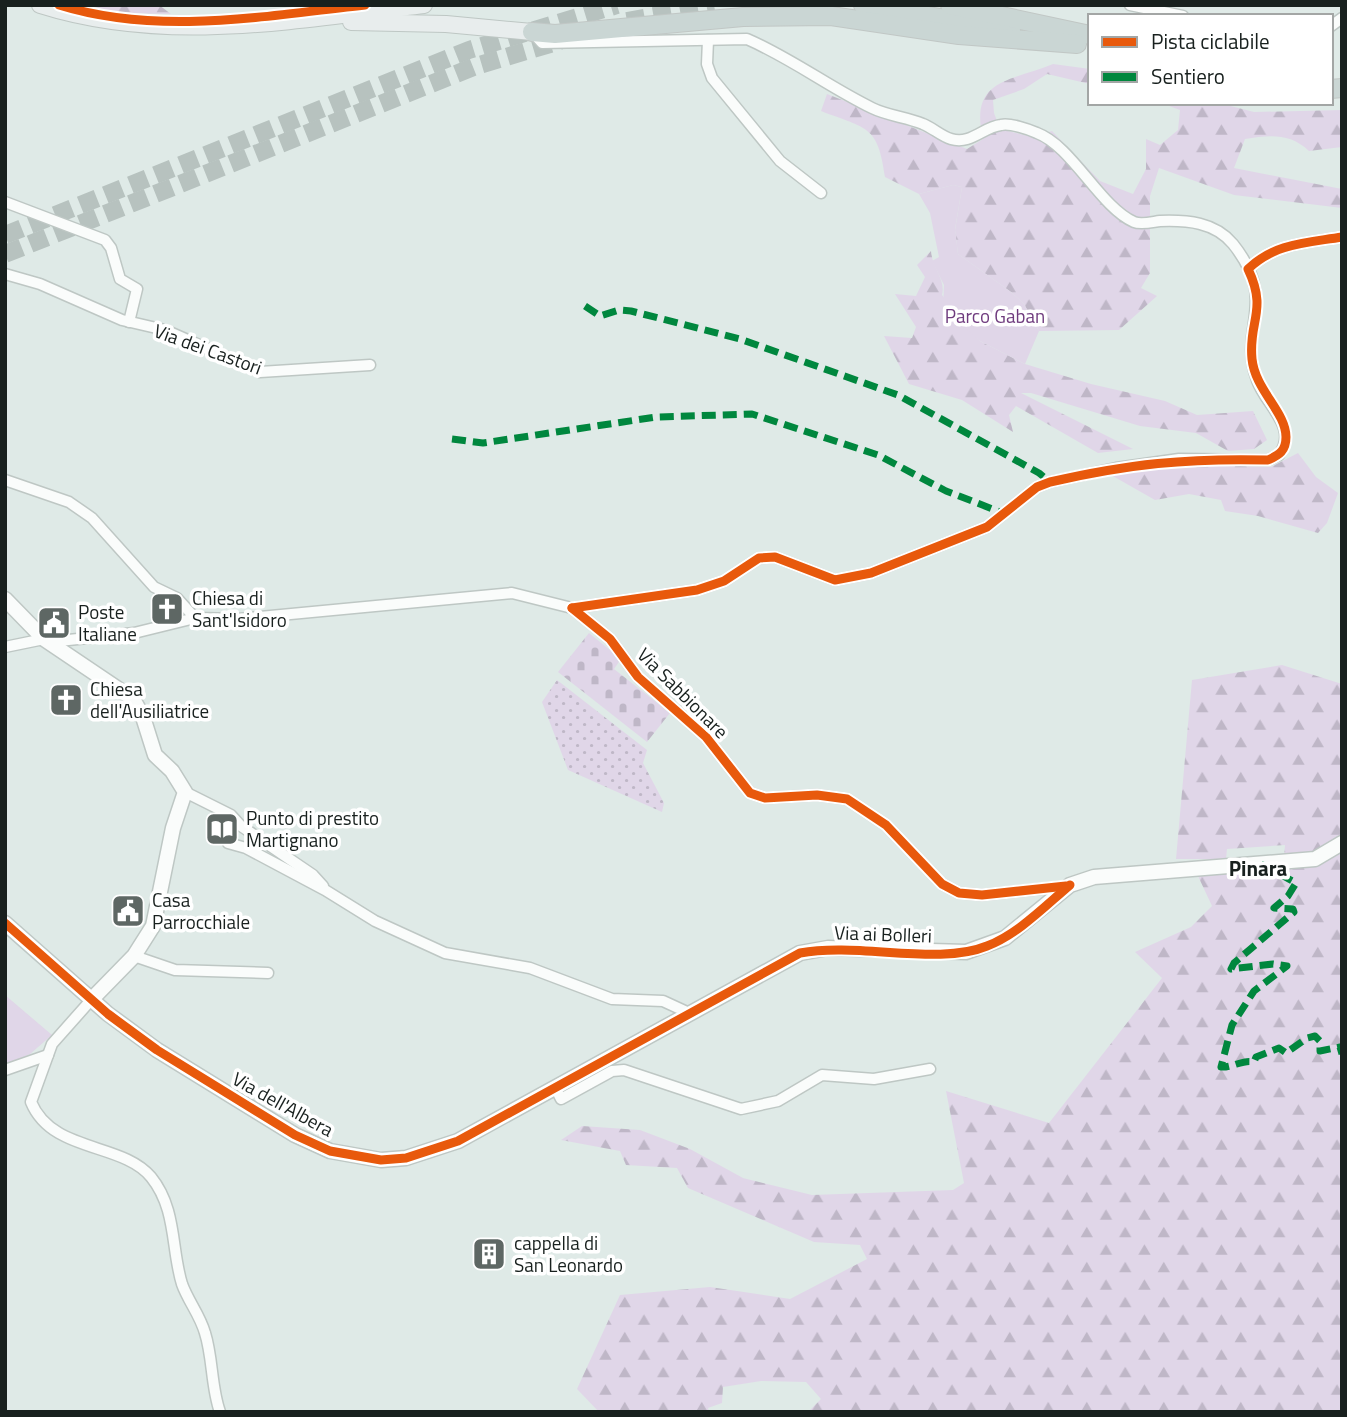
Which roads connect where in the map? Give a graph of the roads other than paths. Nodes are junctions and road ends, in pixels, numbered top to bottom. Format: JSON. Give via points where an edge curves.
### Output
{"nodes":[{"id":1,"x":40,"y":5,"type":"edge"},
{"id":2,"x":424,"y":5,"type":"edge"},
{"id":3,"x":863,"y":5,"type":"edge"},
{"id":4,"x":1130,"y":5,"type":"edge"},
{"id":5,"x":955,"y":6,"type":"edge"},
{"id":6,"x":1173,"y":14,"type":"edge"},
{"id":7,"x":254,"y":25,"type":"junction"},
{"id":8,"x":532,"y":32,"type":"junction"},
{"id":9,"x":708,"y":40,"type":"junction"},
{"id":10,"x":1086,"y":42,"type":"edge"},
{"id":11,"x":821,"y":193,"type":"dead end"},
{"id":12,"x":5,"y":202,"type":"edge"},
{"id":13,"x":1342,"y":237,"type":"edge"},
{"id":14,"x":1248,"y":270,"type":"junction"},
{"id":15,"x":5,"y":274,"type":"edge"},
{"id":16,"x":129,"y":322,"type":"junction"},
{"id":17,"x":370,"y":365,"type":"dead end"},
{"id":18,"x":5,"y":480,"type":"edge"},
{"id":19,"x":5,"y":599,"type":"edge"},
{"id":20,"x":572,"y":608,"type":"junction"},
{"id":21,"x":195,"y":618,"type":"junction"},
{"id":22,"x":44,"y":639,"type":"junction"},
{"id":23,"x":5,"y":647,"type":"edge"},
{"id":24,"x":185,"y":792,"type":"junction"},
{"id":25,"x":234,"y":819,"type":"junction"},
{"id":26,"x":1342,"y":843,"type":"edge"},
{"id":27,"x":1070,"y":886,"type":"junction"},
{"id":28,"x":324,"y":889,"type":"junction"},
{"id":29,"x":5,"y":922,"type":"edge"},
{"id":30,"x":134,"y":956,"type":"junction"},
{"id":31,"x":268,"y":973,"type":"dead end"},
{"id":32,"x":91,"y":1000,"type":"junction"},
{"id":33,"x":689,"y":1013,"type":"junction"},
{"id":34,"x":48,"y":1055,"type":"junction"},
{"id":35,"x":930,"y":1069,"type":"dead end"},
{"id":36,"x":5,"y":1070,"type":"edge"},
{"id":37,"x":556,"y":1089,"type":"junction"},
{"id":38,"x":220,"y":1412,"type":"edge"}],
"edges":[{"from":1,"to":7,"type":"main road","via":[[132,26]]},
{"from":2,"to":7,"type":"main road"},
{"from":3,"to":10,"type":"highway"},
{"from":4,"to":6,"type":"street"},
{"from":5,"to":10,"type":"highway"},
{"from":7,"to":8,"type":"main road","via":[[398,21]]},
{"from":8,"to":9,"type":"street","via":[[542,43]]},
{"from":8,"to":10,"type":"highway","via":[[555,34],[743,17],[831,16],[959,35]]},
{"from":9,"to":11,"type":"street","via":[[707,64],[712,78],[780,161]]},
{"from":9,"to":14,"type":"street","via":[[747,39],[876,110],[923,124],[951,139],[967,140],[1001,124],[1040,134],[1118,212],[1136,223],[1192,221],[1214,229],[1232,243]]},
{"from":12,"to":16,"type":"street","name":"Via dei Castori","via":[[106,240],[120,279],[137,289]]},
{"from":13,"to":14,"type":"street","via":[[1286,246],[1264,254]]},
{"from":14,"to":20,"type":"street","via":[[1257,289],[1252,359],[1257,380],[1285,428],[1285,447],[1279,455],[1268,460],[1168,460],[1050,482],[987,527],[871,573],[835,580],[775,557],[759,558],[724,581],[697,590]]},
{"from":15,"to":16,"type":"street","name":"Via dei Castori"},
{"from":16,"to":17,"type":"street","name":"Via dei Castori","via":[[165,330],[260,372]]},
{"from":18,"to":21,"type":"street","via":[[69,502],[92,518],[154,587],[177,598]]},
{"from":19,"to":22,"type":"street"},
{"from":20,"to":21,"type":"street","name":"Via Sabbionare","via":[[512,593],[239,619]]},
{"from":20,"to":27,"type":"street","name":"Via Sabbionare","via":[[610,639],[638,677],[706,737],[750,793],[765,798],[817,795],[847,799],[886,825],[942,884],[959,893]]},
{"from":21,"to":22,"type":"street","name":"Via Sabbionare","via":[[134,633]]},
{"from":22,"to":23,"type":"street","name":"Via Sabbionare"},
{"from":22,"to":24,"type":"street","via":[[133,699],[155,755]]},
{"from":24,"to":25,"type":"street"},
{"from":24,"to":30,"type":"street","via":[[153,926]]},
{"from":25,"to":28,"type":"street","via":[[313,875]]},
{"from":25,"to":28,"type":"street","via":[[228,843]]},
{"from":26,"to":27,"type":"street","name":"Via ai Bolleri","via":[[1315,859],[1094,877]]},
{"from":27,"to":33,"type":"street","name":"Via ai Bolleri","via":[[1005,938],[986,947],[936,954],[828,948],[800,953]]},
{"from":28,"to":33,"type":"street","via":[[375,921],[445,953],[530,968],[612,999],[663,1001]]},
{"from":29,"to":32,"type":"street","name":"Via dell'Albera"},
{"from":30,"to":31,"type":"street","via":[[175,970]]},
{"from":30,"to":32,"type":"street"},
{"from":32,"to":34,"type":"street"},
{"from":32,"to":37,"type":"street","name":"Via dell'Albera","via":[[158,1050],[295,1135],[350,1156],[406,1158],[434,1151]]},
{"from":33,"to":37,"type":"street","name":"Via dell'Albera"},
{"from":34,"to":36,"type":"street"},
{"from":34,"to":38,"type":"street","via":[[32,1095],[41,1118],[85,1146],[131,1163],[158,1186],[175,1232],[183,1286],[204,1329]]},
{"from":35,"to":37,"type":"street","via":[[874,1079],[822,1075],[778,1101],[741,1109],[624,1070],[612,1071],[561,1099]]}]}
